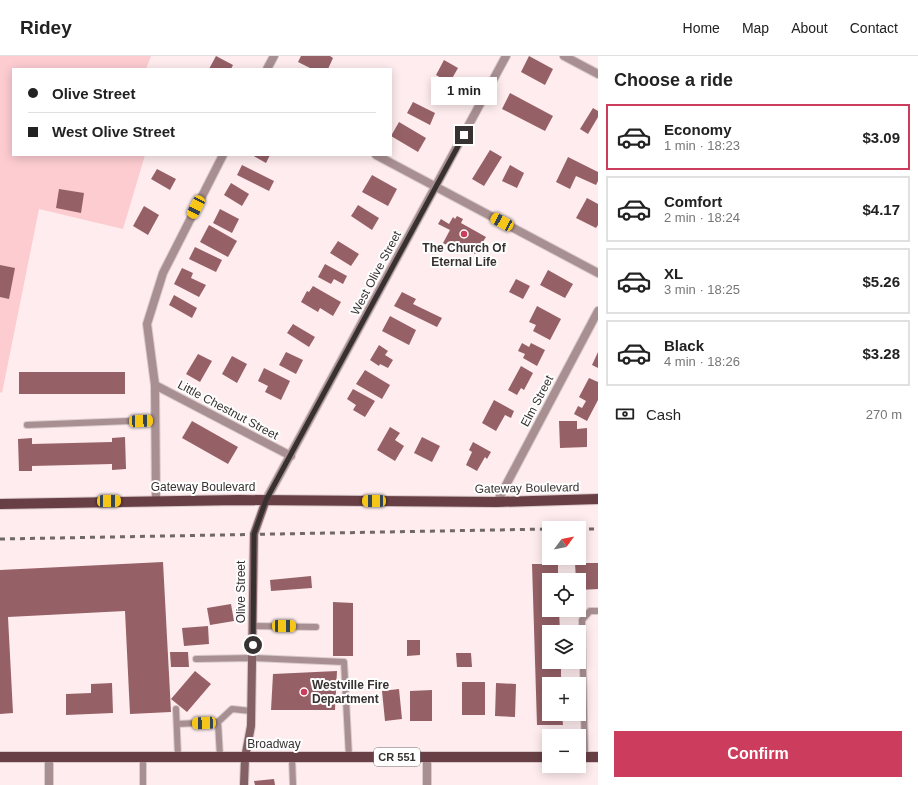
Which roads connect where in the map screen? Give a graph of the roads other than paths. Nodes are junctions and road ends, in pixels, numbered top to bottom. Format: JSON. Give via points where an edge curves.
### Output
{"nodes":[{"id":1,"x":274,"y":56,"type":"edge"},
{"id":2,"x":506,"y":56,"type":"edge"},
{"id":3,"x":564,"y":56,"type":"edge"},
{"id":4,"x":268,"y":68,"type":"edge"},
{"id":5,"x":598,"y":74,"type":"edge"},
{"id":6,"x":222,"y":156,"type":"edge"},
{"id":7,"x":378,"y":156,"type":"edge"},
{"id":8,"x":436,"y":187,"type":"junction"},
{"id":9,"x":598,"y":274,"type":"edge"},
{"id":10,"x":598,"y":311,"type":"edge"},
{"id":11,"x":155,"y":385,"type":"junction"},
{"id":12,"x":155,"y":420,"type":"junction"},
{"id":13,"x":26,"y":425,"type":"dead end"},
{"id":14,"x":291,"y":456,"type":"junction"},
{"id":15,"x":598,"y":499,"type":"edge"},
{"id":16,"x":156,"y":500,"type":"junction"},
{"id":17,"x":266,"y":500,"type":"junction"},
{"id":18,"x":497,"y":502,"type":"junction"},
{"id":19,"x":0,"y":504,"type":"edge"},
{"id":20,"x":598,"y":611,"type":"edge"},
{"id":21,"x":253,"y":626,"type":"junction"},
{"id":22,"x":316,"y":626,"type":"dead end"},
{"id":23,"x":252,"y":658,"type":"junction"},
{"id":24,"x":196,"y":659,"type":"dead end"},
{"id":25,"x":176,"y":709,"type":"dead end"},
{"id":26,"x":251,"y":711,"type":"junction"},
{"id":27,"x":218,"y":722,"type":"junction"},
{"id":28,"x":177,"y":724,"type":"junction"},
{"id":29,"x":582,"y":729,"type":"edge"},
{"id":30,"x":0,"y":757,"type":"edge"},
{"id":31,"x":49,"y":757,"type":"junction"},
{"id":32,"x":143,"y":757,"type":"junction"},
{"id":33,"x":178,"y":757,"type":"junction"},
{"id":34,"x":220,"y":757,"type":"junction"},
{"id":35,"x":292,"y":757,"type":"junction"},
{"id":36,"x":349,"y":757,"type":"junction"},
{"id":37,"x":427,"y":757,"type":"junction"},
{"id":38,"x":542,"y":757,"type":"edge"},
{"id":39,"x":586,"y":757,"type":"edge"},
{"id":40,"x":598,"y":757,"type":"edge"},
{"id":41,"x":245,"y":758,"type":"junction"},
{"id":42,"x":50,"y":785,"type":"edge"},
{"id":43,"x":143,"y":785,"type":"edge"},
{"id":44,"x":244,"y":785,"type":"edge"},
{"id":45,"x":293,"y":785,"type":"edge"},
{"id":46,"x":427,"y":785,"type":"edge"}],
"edges":[{"from":1,"to":4,"type":"street"},
{"from":2,"to":8,"type":"street","name":"West Olive Street"},
{"from":3,"to":5,"type":"street"},
{"from":6,"to":11,"type":"street","via":[[163,273],[147,324]]},
{"from":7,"to":8,"type":"street"},
{"from":8,"to":9,"type":"street"},
{"from":8,"to":14,"type":"street","name":"West Olive Street"},
{"from":10,"to":18,"type":"street","name":"Elm Street"},
{"from":11,"to":12,"type":"street"},
{"from":11,"to":14,"type":"street","name":"Little Chestnut Street"},
{"from":12,"to":13,"type":"lane"},
{"from":12,"to":16,"type":"street"},
{"from":14,"to":17,"type":"street","name":"West Olive Street"},
{"from":15,"to":18,"type":"main road","name":"Gateway Boulevard"},
{"from":16,"to":17,"type":"main road","name":"Gateway Boulevard"},
{"from":16,"to":19,"type":"main road","name":"Gateway Boulevard"},
{"from":17,"to":18,"type":"main road","name":"Gateway Boulevard"},
{"from":17,"to":21,"type":"street","name":"Olive Street","via":[[254,534]]},
{"from":20,"to":29,"type":"lane","via":[[590,611],[582,620]]},
{"from":21,"to":22,"type":"lane"},
{"from":21,"to":23,"type":"street","name":"Olive Street"},
{"from":23,"to":24,"type":"lane"},
{"from":23,"to":26,"type":"street","name":"Olive Street"},
{"from":23,"to":36,"type":"lane","via":[[344,662]]},
{"from":25,"to":28,"type":"lane"},
{"from":26,"to":27,"type":"lane","via":[[232,709]]},
{"from":26,"to":41,"type":"street","name":"Olive Street"},
{"from":27,"to":28,"type":"lane"},
{"from":27,"to":34,"type":"lane"},
{"from":28,"to":33,"type":"lane"},
{"from":30,"to":31,"type":"main road","name":"Broadway","number":"CR 551"},
{"from":31,"to":32,"type":"main road","name":"Broadway","number":"CR 551"},
{"from":31,"to":42,"type":"street"},
{"from":32,"to":33,"type":"main road","name":"Broadway","number":"CR 551"},
{"from":32,"to":43,"type":"lane"},
{"from":33,"to":34,"type":"main road","name":"Broadway","number":"CR 551"},
{"from":34,"to":41,"type":"main road","name":"Broadway","number":"CR 551"},
{"from":35,"to":36,"type":"main road","name":"Broadway","number":"CR 551"},
{"from":35,"to":41,"type":"main road","name":"Broadway","number":"CR 551"},
{"from":35,"to":45,"type":"lane"},
{"from":36,"to":37,"type":"main road","name":"Broadway","number":"CR 551"},
{"from":37,"to":38,"type":"main road","name":"Broadway","number":"CR 551"},
{"from":37,"to":46,"type":"street"},
{"from":39,"to":40,"type":"main road"},
{"from":41,"to":44,"type":"street","name":"Olive Street"}]}
